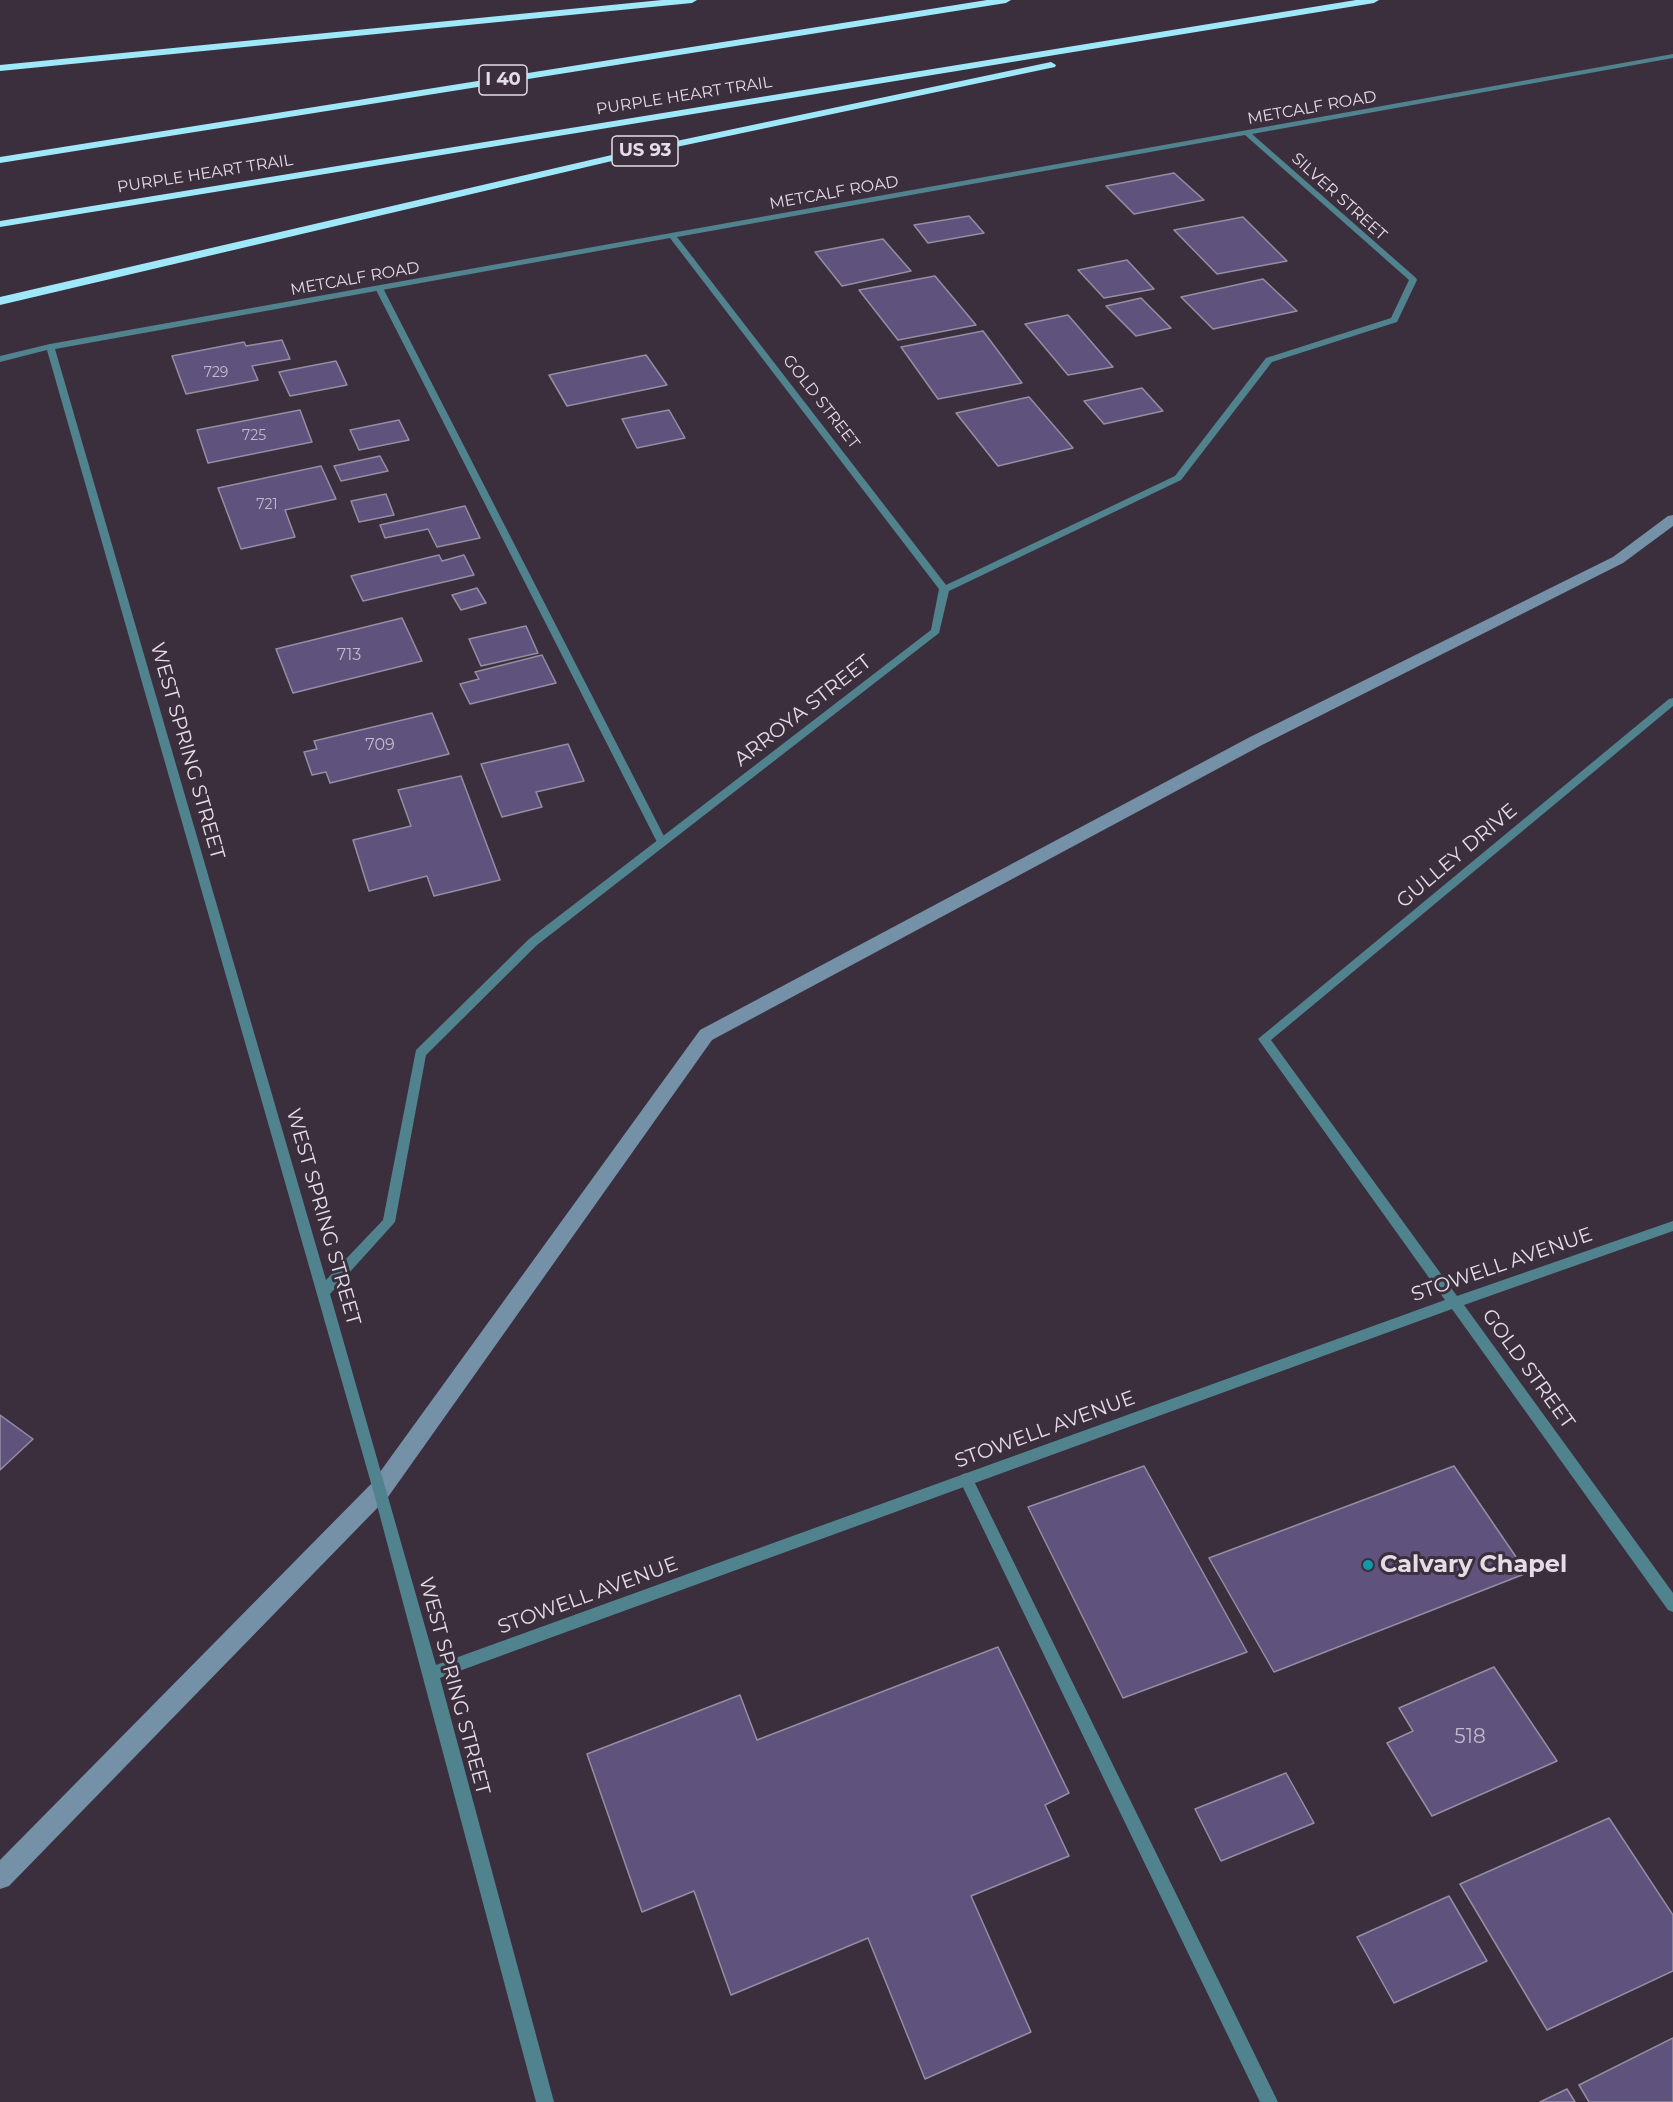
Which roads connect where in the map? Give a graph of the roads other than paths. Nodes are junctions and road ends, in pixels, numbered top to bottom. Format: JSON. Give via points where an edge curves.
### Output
{"nodes":[{"id":1,"x":692,"y":0,"type":"edge"},
{"id":2,"x":1006,"y":0,"type":"edge"},
{"id":3,"x":1374,"y":0,"type":"edge"},
{"id":4,"x":1293,"y":14,"type":"junction"},
{"id":5,"x":1673,"y":56,"type":"edge"},
{"id":6,"x":0,"y":68,"type":"edge"},
{"id":7,"x":1247,"y":133,"type":"junction"},
{"id":8,"x":0,"y":160,"type":"edge"},
{"id":9,"x":0,"y":224,"type":"edge"},
{"id":10,"x":672,"y":236,"type":"junction"},
{"id":11,"x":379,"y":288,"type":"junction"},
{"id":12,"x":0,"y":301,"type":"edge"},
{"id":13,"x":50,"y":347,"type":"junction"},
{"id":14,"x":0,"y":359,"type":"edge"},
{"id":15,"x":944,"y":589,"type":"junction"},
{"id":16,"x":1673,"y":701,"type":"edge"},
{"id":17,"x":662,"y":842,"type":"junction"},
{"id":18,"x":1264,"y":1039,"type":"joint"},
{"id":19,"x":1673,"y":1226,"type":"edge"},
{"id":20,"x":324,"y":1291,"type":"junction"},
{"id":21,"x":1456,"y":1302,"type":"junction"},
{"id":22,"x":966,"y":1479,"type":"junction"},
{"id":23,"x":1673,"y":1605,"type":"edge"},
{"id":24,"x":431,"y":1674,"type":"junction"},
{"id":25,"x":545,"y":2102,"type":"edge"},
{"id":26,"x":1269,"y":2102,"type":"edge"}],
"edges":[{"from":1,"to":6,"type":"highway"},
{"from":2,"to":8,"type":"highway","number":"I 40"},
{"from":3,"to":4,"type":"highway","name":"PURPLE HEART TRAIL"},
{"from":4,"to":9,"type":"highway","name":"PURPLE HEART TRAIL"},
{"from":4,"to":12,"type":"highway","number":"US 93","via":[[629,154]]},
{"from":5,"to":7,"type":"street","name":"METCALF ROAD"},
{"from":7,"to":10,"type":"street","name":"METCALF ROAD"},
{"from":7,"to":15,"type":"street","name":"SILVER STREET","via":[[1413,280],[1394,320],[1269,360],[1178,478]]},
{"from":10,"to":11,"type":"street","name":"METCALF ROAD"},
{"from":10,"to":15,"type":"street","name":"GOLD STREET"},
{"from":11,"to":13,"type":"street","name":"METCALF ROAD"},
{"from":11,"to":17,"type":"street"},
{"from":13,"to":14,"type":"street","name":"METCALF ROAD"},
{"from":13,"to":20,"type":"street","name":"WEST SPRING STREET"},
{"from":15,"to":17,"type":"street","name":"ARROYA STREET","via":[[936,631]]},
{"from":16,"to":18,"type":"street","name":"GULLEY DRIVE"},
{"from":17,"to":20,"type":"street","name":"ARROYA STREET","via":[[533,942],[420,1053],[389,1222]]},
{"from":18,"to":21,"type":"street","name":"GOLD STREET"},
{"from":19,"to":21,"type":"street","name":"STOWELL AVENUE"},
{"from":20,"to":24,"type":"street","name":"WEST SPRING STREET"},
{"from":21,"to":22,"type":"street","name":"STOWELL AVENUE"},
{"from":21,"to":23,"type":"street","name":"GOLD STREET"},
{"from":22,"to":24,"type":"street","name":"STOWELL AVENUE"},
{"from":22,"to":26,"type":"street"},
{"from":24,"to":25,"type":"street","name":"WEST SPRING STREET"}]}
